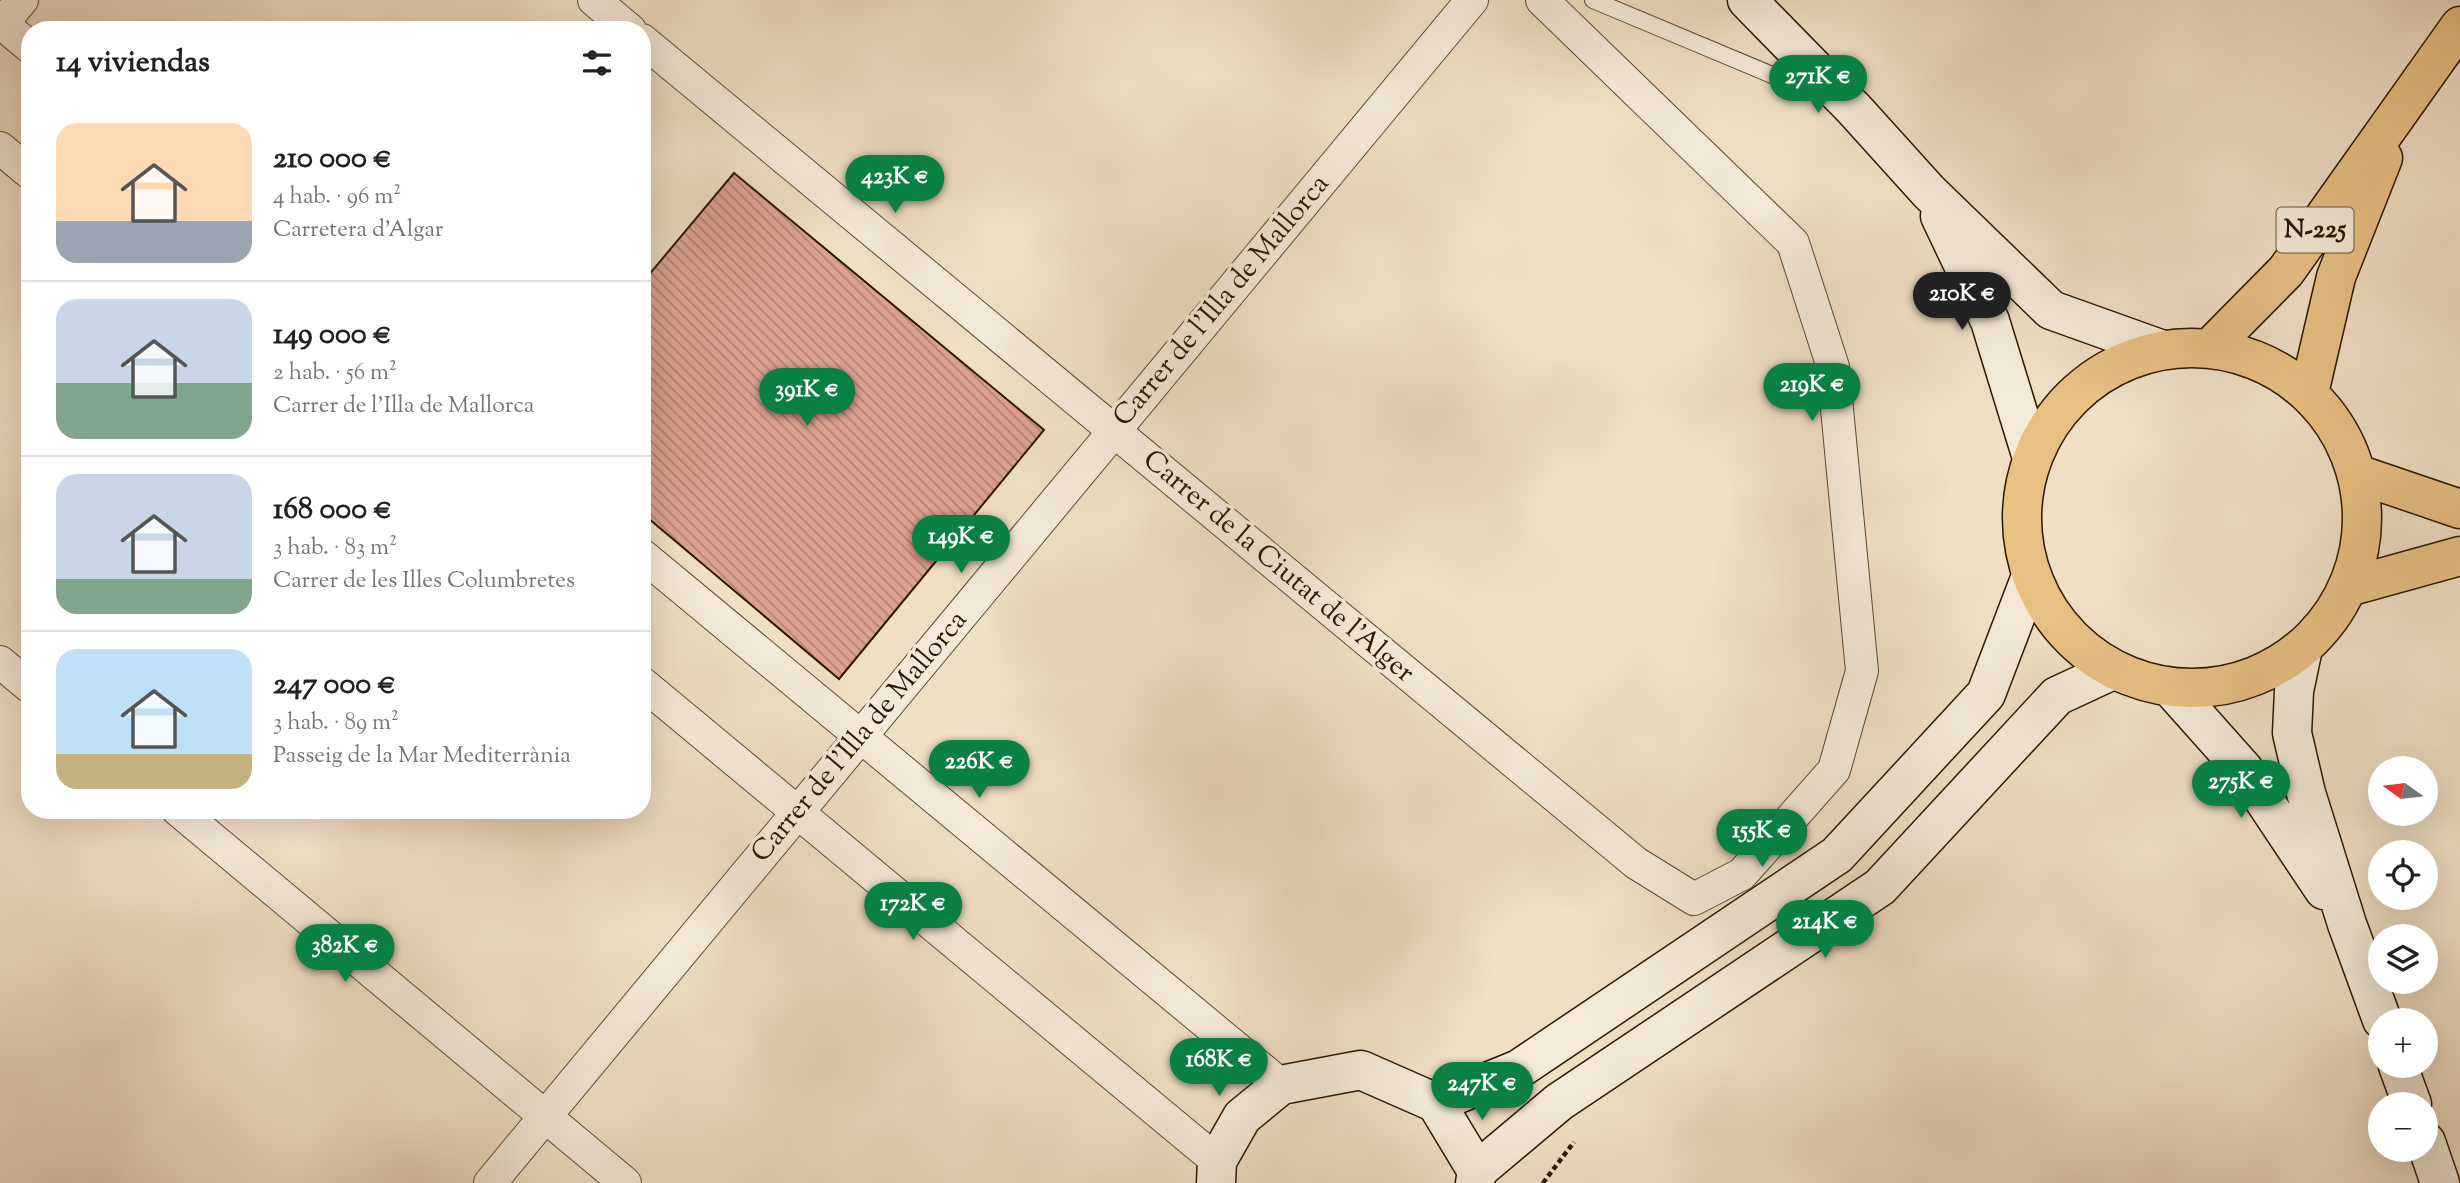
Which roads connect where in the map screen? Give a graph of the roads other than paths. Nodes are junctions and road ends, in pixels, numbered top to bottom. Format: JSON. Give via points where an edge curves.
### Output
{"nodes":[{"id":1,"x":22,"y":0,"type":"edge"},
{"id":2,"x":594,"y":0,"type":"edge"},
{"id":3,"x":1472,"y":0,"type":"edge"},
{"id":4,"x":1542,"y":0,"type":"edge"},
{"id":5,"x":1593,"y":0,"type":"edge"},
{"id":6,"x":1747,"y":0,"type":"edge"},
{"id":7,"x":619,"y":21,"type":"edge"},
{"id":8,"x":1,"y":24,"type":"edge"},
{"id":9,"x":2460,"y":26,"type":"edge"},
{"id":10,"x":21,"y":40,"type":"edge"},
{"id":11,"x":651,"y":47,"type":"edge"},
{"id":12,"x":2405,"y":100,"type":"junction"},
{"id":13,"x":1854,"y":109,"type":"junction"},
{"id":14,"x":0,"y":148,"type":"edge"},
{"id":15,"x":21,"y":166,"type":"edge"},
{"id":16,"x":1929,"y":192,"type":"junction"},
{"id":17,"x":2211,"y":347,"type":"junction"},
{"id":18,"x":2160,"y":349,"type":"junction"},
{"id":19,"x":2309,"y":393,"type":"junction"},
{"id":20,"x":1114,"y":431,"type":"junction"},
{"id":21,"x":2032,"y":458,"type":"junction"},
{"id":22,"x":2357,"y":474,"type":"junction"},
{"id":23,"x":2460,"y":509,"type":"edge"},
{"id":24,"x":2460,"y":556,"type":"edge"},
{"id":25,"x":651,"y":562,"type":"edge"},
{"id":26,"x":2031,"y":576,"type":"junction"},
{"id":27,"x":2348,"y":587,"type":"junction"},
{"id":28,"x":2303,"y":648,"type":"junction"},
{"id":29,"x":0,"y":662,"type":"edge"},
{"id":30,"x":2113,"y":670,"type":"junction"},
{"id":31,"x":21,"y":680,"type":"edge"},
{"id":32,"x":2171,"y":688,"type":"junction"},
{"id":33,"x":651,"y":690,"type":"edge"},
{"id":34,"x":861,"y":736,"type":"junction"},
{"id":35,"x":798,"y":812,"type":"junction"},
{"id":36,"x":189,"y":819,"type":"edge"},
{"id":37,"x":2347,"y":924,"type":"junction"},
{"id":38,"x":2378,"y":1008,"type":"edge"},
{"id":39,"x":1281,"y":1085,"type":"junction"},
{"id":40,"x":1436,"y":1103,"type":"junction"},
{"id":41,"x":545,"y":1116,"type":"junction"},
{"id":42,"x":2433,"y":1162,"type":"edge"},
{"id":43,"x":1217,"y":1172,"type":"edge"},
{"id":44,"x":1476,"y":1177,"type":"edge"},
{"id":45,"x":490,"y":1183,"type":"edge"},
{"id":46,"x":625,"y":1183,"type":"edge"},
{"id":47,"x":2440,"y":1183,"type":"edge"}],
"edges":[{"from":1,"to":8,"type":"street"},
{"from":2,"to":7,"type":"street"},
{"from":3,"to":20,"type":"street","name":"Carrer de l'Illa de Mallorca"},
{"from":4,"to":20,"type":"street","name":"Carrer de la Ciutat de l'Alger","via":[[1793,243],[1833,367],[1862,671],[1834,770],[1742,874],[1694,899],[1636,863]]},
{"from":5,"to":13,"type":"lane"},
{"from":6,"to":13,"type":"street"},
{"from":8,"to":10,"type":"street"},
{"from":9,"to":12,"type":"highway","number":"N-225"},
{"from":11,"to":20,"type":"street","name":"Carrer de la Ciutat de l'Alger"},
{"from":12,"to":17,"type":"highway","number":"N-225","via":[[2286,271]]},
{"from":12,"to":19,"type":"highway","number":"N-225","via":[[2336,277]]},
{"from":13,"to":16,"type":"street"},
{"from":14,"to":15,"type":"street"},
{"from":16,"to":18,"type":"street","via":[[2051,310]]},
{"from":16,"to":21,"type":"street","via":[[1990,321]]},
{"from":17,"to":18,"type":"highway"},
{"from":17,"to":19,"type":"highway","via":[[2264,362]]},
{"from":18,"to":21,"type":"highway","via":[[2106,370],[2062,408]]},
{"from":19,"to":22,"type":"highway","via":[[2339,430]]},
{"from":20,"to":34,"type":"street","name":"Carrer de l'Illa de Mallorca"},
{"from":21,"to":26,"type":"highway","via":[[2023,497],[2022,537]]},
{"from":22,"to":23,"type":"highway"},
{"from":22,"to":27,"type":"highway","via":[[2362,531]]},
{"from":24,"to":27,"type":"highway"},
{"from":25,"to":34,"type":"street"},
{"from":26,"to":30,"type":"highway","via":[[2050,614],[2078,646]]},
{"from":26,"to":40,"type":"street","via":[[1986,694],[1837,855],[1519,1069]]},
{"from":27,"to":28,"type":"highway","via":[[2329,621]]},
{"from":28,"to":32,"type":"highway","via":[[2263,674],[2218,687]]},
{"from":28,"to":37,"type":"street","via":[[2292,733]]},
{"from":29,"to":31,"type":"street"},
{"from":30,"to":32,"type":"highway"},
{"from":30,"to":44,"type":"street","via":[[2057,696],[1880,887],[1559,1102]]},
{"from":32,"to":37,"type":"street","via":[[2244,770]]},
{"from":33,"to":35,"type":"street"},
{"from":34,"to":35,"type":"street","name":"Carrer de l'Illa de Mallorca"},
{"from":34,"to":39,"type":"street"},
{"from":35,"to":41,"type":"street","name":"Carrer de l'Illa de Mallorca"},
{"from":35,"to":43,"type":"street"},
{"from":36,"to":41,"type":"street"},
{"from":37,"to":38,"type":"street"},
{"from":39,"to":40,"type":"street","via":[[1361,1070]]},
{"from":39,"to":43,"type":"street","via":[[1242,1117]]},
{"from":40,"to":44,"type":"street"},
{"from":41,"to":45,"type":"street","name":"Carrer de l'Illa de Mallorca"},
{"from":41,"to":46,"type":"street"},
{"from":42,"to":47,"type":"street"}]}
